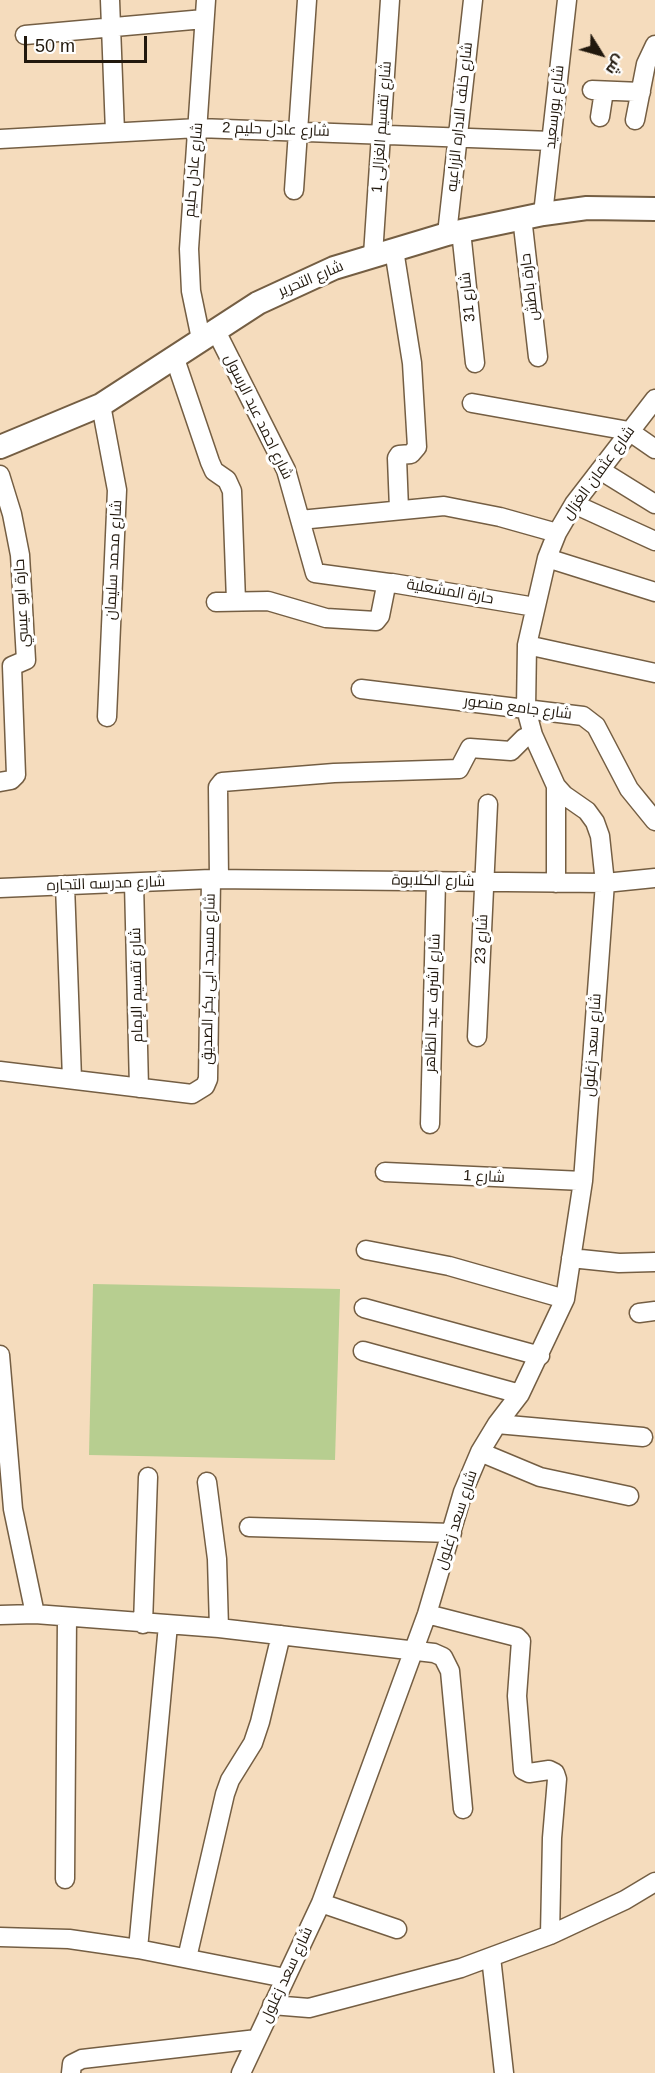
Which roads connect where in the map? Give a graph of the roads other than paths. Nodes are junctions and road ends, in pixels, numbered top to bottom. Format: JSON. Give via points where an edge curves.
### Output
{"nodes":[{"id":1,"x":110,"y":0,"type":"edge"},
{"id":2,"x":206,"y":0,"type":"edge"},
{"id":3,"x":307,"y":0,"type":"edge"},
{"id":4,"x":390,"y":0,"type":"edge"},
{"id":5,"x":473,"y":0,"type":"edge"},
{"id":6,"x":567,"y":0,"type":"edge"},
{"id":7,"x":204,"y":19,"type":"junction"},
{"id":8,"x":111,"y":27,"type":"junction"},
{"id":9,"x":25,"y":35,"type":"dead end"},
{"id":10,"x":655,"y":45,"type":"edge"},
{"id":11,"x":651,"y":64,"type":"edge"},
{"id":12,"x":641,"y":92,"type":"junction"},
{"id":13,"x":600,"y":117,"type":"dead end"},
{"id":14,"x":635,"y":120,"type":"dead end"},
{"id":15,"x":198,"y":128,"type":"junction"},
{"id":16,"x":298,"y":130,"type":"junction"},
{"id":17,"x":115,"y":132,"type":"junction"},
{"id":18,"x":381,"y":134,"type":"junction"},
{"id":19,"x":458,"y":137,"type":"junction"},
{"id":20,"x":0,"y":139,"type":"edge"},
{"id":21,"x":551,"y":141,"type":"junction"},
{"id":22,"x":294,"y":190,"type":"dead end"},
{"id":23,"x":655,"y":209,"type":"edge"},
{"id":24,"x":533,"y":215,"type":"junction"},
{"id":25,"x":454,"y":233,"type":"junction"},
{"id":26,"x":384,"y":252,"type":"junction"},
{"id":27,"x":208,"y":334,"type":"junction"},
{"id":28,"x":174,"y":356,"type":"junction"},
{"id":29,"x":538,"y":357,"type":"dead end"},
{"id":30,"x":475,"y":363,"type":"dead end"},
{"id":31,"x":655,"y":399,"type":"edge"},
{"id":32,"x":472,"y":403,"type":"dead end"},
{"id":33,"x":101,"y":405,"type":"junction"},
{"id":34,"x":629,"y":431,"type":"junction"},
{"id":35,"x":0,"y":447,"type":"edge"},
{"id":36,"x":655,"y":449,"type":"edge"},
{"id":37,"x":600,"y":470,"type":"junction"},
{"id":38,"x":0,"y":475,"type":"edge"},
{"id":39,"x":574,"y":504,"type":"junction"},
{"id":40,"x":655,"y":504,"type":"edge"},
{"id":41,"x":399,"y":509,"type":"junction"},
{"id":42,"x":6,"y":516,"type":"edge"},
{"id":43,"x":300,"y":520,"type":"junction"},
{"id":44,"x":557,"y":533,"type":"junction"},
{"id":45,"x":655,"y":541,"type":"edge"},
{"id":46,"x":547,"y":558,"type":"junction"},
{"id":47,"x":388,"y":583,"type":"junction"},
{"id":48,"x":655,"y":592,"type":"edge"},
{"id":49,"x":216,"y":602,"type":"dead end"},
{"id":50,"x":236,"y":602,"type":"junction"},
{"id":51,"x":535,"y":607,"type":"junction"},
{"id":52,"x":527,"y":645,"type":"junction"},
{"id":53,"x":655,"y":673,"type":"edge"},
{"id":54,"x":361,"y":689,"type":"dead end"},
{"id":55,"x":526,"y":709,"type":"junction"},
{"id":56,"x":107,"y":717,"type":"dead end"},
{"id":57,"x":533,"y":735,"type":"junction"},
{"id":58,"x":0,"y":782,"type":"edge"},
{"id":59,"x":556,"y":786,"type":"junction"},
{"id":60,"x":488,"y":804,"type":"dead end"},
{"id":61,"x":655,"y":820,"type":"edge"},
{"id":62,"x":655,"y":878,"type":"edge"},
{"id":63,"x":215,"y":879,"type":"junction"},
{"id":64,"x":436,"y":881,"type":"junction"},
{"id":65,"x":484,"y":882,"type":"junction"},
{"id":66,"x":135,"y":883,"type":"junction"},
{"id":67,"x":556,"y":883,"type":"junction"},
{"id":68,"x":605,"y":883,"type":"junction"},
{"id":69,"x":65,"y":885,"type":"junction"},
{"id":70,"x":0,"y":888,"type":"edge"},
{"id":71,"x":477,"y":1038,"type":"dead end"},
{"id":72,"x":0,"y":1071,"type":"edge"},
{"id":73,"x":72,"y":1079,"type":"junction"},
{"id":74,"x":139,"y":1088,"type":"junction"},
{"id":75,"x":430,"y":1124,"type":"dead end"},
{"id":76,"x":385,"y":1172,"type":"dead end"},
{"id":77,"x":584,"y":1181,"type":"junction"},
{"id":78,"x":366,"y":1250,"type":"dead end"},
{"id":79,"x":571,"y":1258,"type":"junction"},
{"id":80,"x":655,"y":1262,"type":"edge"},
{"id":81,"x":565,"y":1299,"type":"junction"},
{"id":82,"x":364,"y":1308,"type":"dead end"},
{"id":83,"x":363,"y":1351,"type":"dead end"},
{"id":84,"x":0,"y":1355,"type":"edge"},
{"id":85,"x":540,"y":1356,"type":"junction"},
{"id":86,"x":520,"y":1394,"type":"junction"},
{"id":87,"x":497,"y":1424,"type":"junction"},
{"id":88,"x":644,"y":1437,"type":"dead end"},
{"id":89,"x":480,"y":1452,"type":"junction"},
{"id":90,"x":148,"y":1477,"type":"dead end"},
{"id":91,"x":207,"y":1482,"type":"dead end"},
{"id":92,"x":629,"y":1496,"type":"dead end"},
{"id":93,"x":6,"y":1509,"type":"edge"},
{"id":94,"x":249,"y":1527,"type":"dead end"},
{"id":95,"x":452,"y":1533,"type":"junction"},
{"id":96,"x":34,"y":1614,"type":"junction"},
{"id":97,"x":427,"y":1614,"type":"junction"},
{"id":98,"x":0,"y":1615,"type":"edge"},
{"id":99,"x":67,"y":1617,"type":"junction"},
{"id":100,"x":143,"y":1624,"type":"junction"},
{"id":101,"x":168,"y":1625,"type":"junction"},
{"id":102,"x":219,"y":1628,"type":"junction"},
{"id":103,"x":281,"y":1635,"type":"junction"},
{"id":104,"x":414,"y":1651,"type":"junction"},
{"id":105,"x":463,"y":1809,"type":"dead end"},
{"id":106,"x":65,"y":1879,"type":"dead end"},
{"id":107,"x":655,"y":1882,"type":"edge"},
{"id":108,"x":321,"y":1903,"type":"junction"},
{"id":109,"x":398,"y":1929,"type":"dead end"},
{"id":110,"x":550,"y":1935,"type":"junction"},
{"id":111,"x":0,"y":1937,"type":"edge"},
{"id":112,"x":138,"y":1949,"type":"junction"},
{"id":113,"x":491,"y":1957,"type":"junction"},
{"id":114,"x":187,"y":1958,"type":"junction"},
{"id":115,"x":285,"y":1978,"type":"junction"},
{"id":116,"x":272,"y":2004,"type":"junction"},
{"id":117,"x":257,"y":2039,"type":"junction"},
{"id":118,"x":71,"y":2073,"type":"edge"},
{"id":119,"x":241,"y":2073,"type":"edge"},
{"id":120,"x":504,"y":2073,"type":"edge"}],
"edges":[{"from":1,"to":8,"type":"street"},
{"from":2,"to":7,"type":"street","name":"شارع عادل حليم"},
{"from":3,"to":16,"type":"street"},
{"from":4,"to":18,"type":"street","name":"شارع تقسيم الغزالى 1"},
{"from":5,"to":19,"type":"street","name":"شارع خلف الاداره الزراعيه"},
{"from":6,"to":21,"type":"street","name":"شارع بورسعيد"},
{"from":7,"to":8,"type":"street"},
{"from":7,"to":15,"type":"street","name":"شارع عادل حليم"},
{"from":8,"to":9,"type":"street"},
{"from":8,"to":17,"type":"street"},
{"from":10,"to":11,"type":"street"},
{"from":11,"to":12,"type":"street"},
{"from":12,"to":13,"type":"street","via":[[598,91]]},
{"from":12,"to":14,"type":"street"},
{"from":15,"to":16,"type":"street","name":"شارع عادل حليم 2"},
{"from":15,"to":17,"type":"street","name":"شارع عادل حليم 2"},
{"from":15,"to":27,"type":"street","name":"شارع عادل حليم","via":[[189,249],[191,291]]},
{"from":16,"to":18,"type":"street","name":"شارع عادل حليم 2"},
{"from":16,"to":22,"type":"street"},
{"from":17,"to":20,"type":"street","name":"شارع عادل حليم 2"},
{"from":18,"to":19,"type":"street","name":"شارع عادل حليم 2"},
{"from":18,"to":26,"type":"street","name":"شارع تقسيم الغزالى 1"},
{"from":19,"to":21,"type":"street","name":"شارع عادل حليم 2"},
{"from":19,"to":25,"type":"street","name":"شارع خلف الاداره الزراعيه"},
{"from":21,"to":24,"type":"street","name":"شارع بورسعيد"},
{"from":23,"to":24,"type":"street","name":"شارع التحرير","via":[[587,208]]},
{"from":24,"to":25,"type":"street","name":"شارع التحرير"},
{"from":24,"to":29,"type":"street","name":"حارة باطش"},
{"from":25,"to":26,"type":"street","name":"شارع التحرير"},
{"from":25,"to":30,"type":"street","name":"شارع 31"},
{"from":26,"to":27,"type":"street","name":"شارع التحرير","via":[[296,284]]},
{"from":26,"to":41,"type":"street","name":"شارع تقسيم الغزالى 1","via":[[412,363],[417,447],[397,458]]},
{"from":27,"to":28,"type":"street","name":"شارع التحرير"},
{"from":27,"to":43,"type":"street","name":"شارع احمد عبد الرسول","via":[[286,470]]},
{"from":28,"to":33,"type":"street","name":"شارع التحرير"},
{"from":28,"to":50,"type":"street","via":[[210,462],[232,491]]},
{"from":31,"to":34,"type":"street","name":"شارع عثمان الغزال"},
{"from":32,"to":34,"type":"street"},
{"from":33,"to":35,"type":"street","name":"شارع التحرير"},
{"from":33,"to":56,"type":"street","name":"شارع محمد سليمان","via":[[117,490]]},
{"from":34,"to":36,"type":"street"},
{"from":34,"to":37,"type":"street","name":"شارع عثمان الغزال"},
{"from":37,"to":39,"type":"street","name":"شارع عثمان الغزال"},
{"from":37,"to":40,"type":"street"},
{"from":38,"to":42,"type":"street","name":"حارة ابو عيسي"},
{"from":39,"to":44,"type":"street","name":"شارع عثمان الغزال"},
{"from":39,"to":45,"type":"street"},
{"from":41,"to":43,"type":"street"},
{"from":41,"to":44,"type":"street","via":[[444,507]]},
{"from":42,"to":58,"type":"street","name":"حارة ابو عيسي","via":[[20,555],[26,660],[12,666],[16,775]]},
{"from":43,"to":47,"type":"street","name":"شارع احمد عبد الرسول","via":[[318,574]]},
{"from":44,"to":46,"type":"street","name":"شارع عثمان الغزال"},
{"from":46,"to":48,"type":"street"},
{"from":46,"to":51,"type":"street","name":"شارع عثمان الغزال"},
{"from":47,"to":50,"type":"street","name":"حارة المشعلية","via":[[376,621],[326,618],[276,602]]},
{"from":47,"to":51,"type":"street","name":"حارة المشعلية"},
{"from":49,"to":50,"type":"street","name":"حارة المشعلية"},
{"from":51,"to":52,"type":"street","name":"شارع عثمان الغزال"},
{"from":52,"to":53,"type":"street"},
{"from":52,"to":55,"type":"street","name":"شارع عثمان الغزال"},
{"from":54,"to":55,"type":"street","name":"شارع جامع منصور"},
{"from":55,"to":57,"type":"street","name":"شارع عثمان الغزال"},
{"from":55,"to":61,"type":"street","name":"شارع جامع منصور","via":[[583,716],[592,722],[629,789]]},
{"from":57,"to":59,"type":"street","name":"شارع عثمان الغزال"},
{"from":57,"to":63,"type":"street","name":"شارع مسجد ابى بكر الصديق","via":[[506,752],[470,748],[459,769],[222,782],[218,787]]},
{"from":59,"to":67,"type":"street"},
{"from":59,"to":68,"type":"street","name":"شارع عثمان الغزال","via":[[595,822]]},
{"from":60,"to":65,"type":"street","name":"شارع 23"},
{"from":62,"to":68,"type":"street","name":"شارع الكلابوة"},
{"from":63,"to":64,"type":"street","name":"شارع الكلابوة"},
{"from":63,"to":66,"type":"street","name":"شارع مدرسه التجاره"},
{"from":63,"to":74,"type":"street","name":"شارع مسجد ابى بكر الصديق","via":[[208,1079],[205,1086],[192,1094]]},
{"from":64,"to":65,"type":"street","name":"شارع الكلابوة"},
{"from":64,"to":75,"type":"street","name":"شارع اشرف عبد الظاهر"},
{"from":65,"to":67,"type":"street","name":"شارع الكلابوة"},
{"from":65,"to":71,"type":"street","name":"شارع 23"},
{"from":66,"to":69,"type":"street","name":"شارع مدرسه التجاره"},
{"from":66,"to":74,"type":"street","name":"شارع تقسيم الإمام"},
{"from":67,"to":68,"type":"street","name":"شارع الكلابوة"},
{"from":68,"to":77,"type":"street","name":"شارع سعد زغلول"},
{"from":69,"to":70,"type":"street","name":"شارع مدرسه التجاره"},
{"from":69,"to":73,"type":"street"},
{"from":72,"to":73,"type":"street","name":"شارع مسجد ابى بكر الصديق"},
{"from":73,"to":74,"type":"street","name":"شارع مسجد ابى بكر الصديق"},
{"from":76,"to":77,"type":"street","name":"شارع 1"},
{"from":77,"to":79,"type":"street","name":"شارع سعد زغلول"},
{"from":78,"to":81,"type":"street","via":[[449,1266]]},
{"from":79,"to":80,"type":"street"},
{"from":79,"to":81,"type":"street","name":"شارع سعد زغلول"},
{"from":81,"to":85,"type":"street","name":"شارع سعد زغلول"},
{"from":82,"to":85,"type":"street"},
{"from":83,"to":86,"type":"street"},
{"from":84,"to":93,"type":"street"},
{"from":85,"to":86,"type":"street","name":"شارع سعد زغلول"},
{"from":86,"to":87,"type":"street","name":"شارع سعد زغلول"},
{"from":87,"to":88,"type":"street"},
{"from":87,"to":89,"type":"street","name":"شارع سعد زغلول"},
{"from":89,"to":92,"type":"street","via":[[540,1477]]},
{"from":89,"to":95,"type":"street","name":"شارع سعد زغلول"},
{"from":90,"to":100,"type":"street"},
{"from":91,"to":102,"type":"street","via":[[217,1559]]},
{"from":93,"to":96,"type":"street"},
{"from":94,"to":95,"type":"street"},
{"from":95,"to":97,"type":"street","name":"شارع سعد زغلول"},
{"from":96,"to":98,"type":"street"},
{"from":96,"to":99,"type":"street"},
{"from":97,"to":104,"type":"street","name":"شارع سعد زغلول"},
{"from":97,"to":110,"type":"street","via":[[521,1641],[517,1696],[523,1770],[549,1770],[557,1779]]},
{"from":99,"to":100,"type":"street"},
{"from":99,"to":106,"type":"street"},
{"from":100,"to":101,"type":"street"},
{"from":101,"to":102,"type":"street"},
{"from":101,"to":112,"type":"street"},
{"from":102,"to":103,"type":"street"},
{"from":103,"to":104,"type":"street"},
{"from":103,"to":114,"type":"street","via":[[253,1743],[225,1794]]},
{"from":104,"to":105,"type":"street","via":[[435,1653],[450,1671]]},
{"from":104,"to":108,"type":"street","name":"شارع سعد زغلول"},
{"from":107,"to":110,"type":"street"},
{"from":108,"to":109,"type":"street"},
{"from":108,"to":115,"type":"street","name":"شارع سعد زغلول"},
{"from":110,"to":113,"type":"street"},
{"from":111,"to":112,"type":"street","via":[[69,1939]]},
{"from":112,"to":114,"type":"street"},
{"from":113,"to":116,"type":"street","via":[[333,2003],[309,2008]]},
{"from":113,"to":120,"type":"street"},
{"from":114,"to":115,"type":"street"},
{"from":115,"to":116,"type":"street","name":"شارع سعد زغلول"},
{"from":116,"to":117,"type":"street","name":"شارع سعد زغلول"},
{"from":117,"to":118,"type":"street","via":[[82,2059],[72,2064]]},
{"from":117,"to":119,"type":"street","name":"شارع سعد زغلول"}]}
